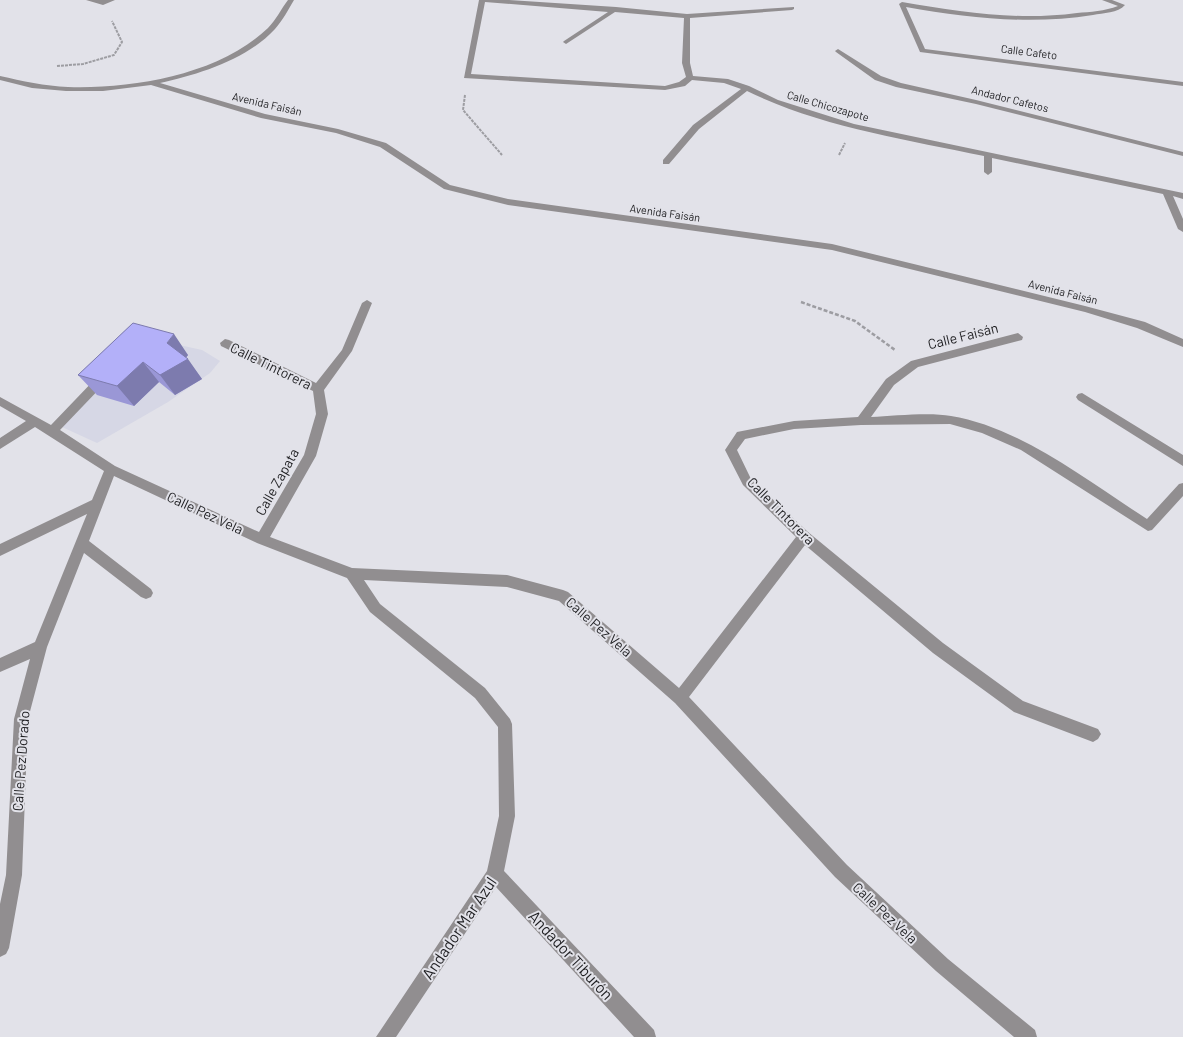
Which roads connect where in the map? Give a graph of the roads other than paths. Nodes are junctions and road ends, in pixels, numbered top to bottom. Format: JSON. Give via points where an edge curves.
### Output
{"nodes":[{"id":1,"x":88,"y":0,"type":"edge"},
{"id":2,"x":112,"y":0,"type":"edge"},
{"id":3,"x":291,"y":0,"type":"edge"},
{"id":4,"x":484,"y":0,"type":"edge"},
{"id":5,"x":529,"y":0,"type":"edge"},
{"id":6,"x":1105,"y":0,"type":"edge"},
{"id":7,"x":522,"y":2,"type":"junction"},
{"id":8,"x":792,"y":8,"type":"dead end"},
{"id":9,"x":616,"y":9,"type":"junction"},
{"id":10,"x":687,"y":16,"type":"junction"},
{"id":11,"x":566,"y":42,"type":"dead end"},
{"id":12,"x":838,"y":51,"type":"dead end"},
{"id":13,"x":0,"y":78,"type":"edge"},
{"id":14,"x":690,"y":78,"type":"junction"},
{"id":15,"x":154,"y":84,"type":"junction"},
{"id":16,"x":1183,"y":84,"type":"edge"},
{"id":17,"x":746,"y":88,"type":"junction"},
{"id":18,"x":988,"y":154,"type":"junction"},
{"id":19,"x":1183,"y":154,"type":"edge"},
{"id":20,"x":666,"y":162,"type":"dead end"},
{"id":21,"x":988,"y":172,"type":"dead end"},
{"id":22,"x":1167,"y":193,"type":"junction"},
{"id":23,"x":1183,"y":196,"type":"edge"},
{"id":24,"x":1183,"y":229,"type":"edge"},
{"id":25,"x":367,"y":303,"type":"dead end"},
{"id":26,"x":1018,"y":337,"type":"dead end"},
{"id":27,"x":225,"y":343,"type":"dead end"},
{"id":28,"x":1183,"y":343,"type":"edge"},
{"id":29,"x":112,"y":370,"type":"edge"},
{"id":30,"x":318,"y":389,"type":"junction"},
{"id":31,"x":1082,"y":398,"type":"dead end"},
{"id":32,"x":0,"y":401,"type":"edge"},
{"id":33,"x":862,"y":420,"type":"junction"},
{"id":34,"x":33,"y":422,"type":"junction"},
{"id":35,"x":52,"y":431,"type":"junction"},
{"id":36,"x":0,"y":444,"type":"edge"},
{"id":37,"x":1183,"y":462,"type":"edge"},
{"id":38,"x":111,"y":469,"type":"junction"},
{"id":39,"x":1183,"y":488,"type":"edge"},
{"id":40,"x":96,"y":504,"type":"junction"},
{"id":41,"x":804,"y":536,"type":"junction"},
{"id":42,"x":262,"y":539,"type":"junction"},
{"id":43,"x":81,"y":543,"type":"junction"},
{"id":44,"x":0,"y":550,"type":"edge"},
{"id":45,"x":352,"y":574,"type":"junction"},
{"id":46,"x":146,"y":593,"type":"dead end"},
{"id":47,"x":40,"y":647,"type":"junction"},
{"id":48,"x":0,"y":665,"type":"edge"},
{"id":49,"x":680,"y":698,"type":"junction"},
{"id":50,"x":1093,"y":734,"type":"dead end"},
{"id":51,"x":495,"y":874,"type":"junction"},
{"id":52,"x":0,"y":948,"type":"edge"},
{"id":53,"x":385,"y":1037,"type":"edge"},
{"id":54,"x":648,"y":1037,"type":"edge"},
{"id":55,"x":1028,"y":1037,"type":"edge"}],
"edges":[{"from":1,"to":2,"type":"street","via":[[103,3]]},
{"from":3,"to":15,"type":"street","via":[[270,30],[246,49],[209,66]]},
{"from":4,"to":7,"type":"street"},
{"from":4,"to":14,"type":"street","name":"Calle Chicozapote","via":[[467,76],[665,88],[682,84]]},
{"from":5,"to":7,"type":"street"},
{"from":6,"to":16,"type":"street","name":"Calle Cafeto","via":[[1122,5],[1106,11],[1037,18],[988,18],[902,4],[922,50]]},
{"from":7,"to":9,"type":"street"},
{"from":8,"to":10,"type":"street"},
{"from":9,"to":10,"type":"street"},
{"from":9,"to":11,"type":"street"},
{"from":10,"to":14,"type":"street","via":[[686,63]]},
{"from":12,"to":19,"type":"street","name":"Andador Cafetos","via":[[878,78],[899,85]]},
{"from":13,"to":15,"type":"street","via":[[56,89]]},
{"from":14,"to":17,"type":"street","name":"Calle Chicozapote","via":[[725,81]]},
{"from":15,"to":28,"type":"street","name":"Avenida Faisán","via":[[264,116],[383,144],[447,187],[508,202],[832,247],[1085,309],[1141,325]]},
{"from":17,"to":18,"type":"street","name":"Calle Chicozapote","via":[[775,102],[852,126]]},
{"from":17,"to":20,"type":"street","via":[[696,127]]},
{"from":18,"to":21,"type":"street"},
{"from":18,"to":22,"type":"street","name":"Calle Chicozapote"},
{"from":22,"to":23,"type":"street","name":"Calle Chicozapote"},
{"from":22,"to":24,"type":"street"},
{"from":25,"to":30,"type":"street","via":[[347,351]]},
{"from":26,"to":33,"type":"street","name":"Calle Faisán","via":[[915,364],[890,382]]},
{"from":27,"to":30,"type":"street","name":"Calle Tintorera"},
{"from":29,"to":35,"type":"street"},
{"from":30,"to":42,"type":"street","name":"Calle Zapata","via":[[322,414],[310,456]]},
{"from":31,"to":37,"type":"street"},
{"from":32,"to":34,"type":"street","name":"Calle Pez Vela"},
{"from":33,"to":39,"type":"street","name":"Calle Tintorera","via":[[950,420],[985,429],[1025,447],[1148,526]]},
{"from":33,"to":41,"type":"street","name":"Calle Tintorera","via":[[794,425],[741,434],[731,450],[748,482]]},
{"from":34,"to":35,"type":"street","name":"Calle Pez Vela"},
{"from":34,"to":36,"type":"street"},
{"from":35,"to":38,"type":"street","name":"Calle Pez Vela"},
{"from":38,"to":40,"type":"street","name":"Calle Pez Dorado"},
{"from":38,"to":42,"type":"street","name":"Calle Pez Vela"},
{"from":40,"to":43,"type":"street","name":"Calle Pez Dorado"},
{"from":40,"to":44,"type":"street"},
{"from":41,"to":49,"type":"street"},
{"from":41,"to":50,"type":"street","name":"Calle Tintorera","via":[[938,648],[1020,707]]},
{"from":42,"to":45,"type":"street","name":"Calle Pez Vela"},
{"from":43,"to":46,"type":"street"},
{"from":43,"to":47,"type":"street","name":"Calle Pez Dorado"},
{"from":45,"to":49,"type":"street","name":"Calle Pez Vela","via":[[506,581],[563,596]]},
{"from":45,"to":51,"type":"street","name":"Andador Mar Azul","via":[[375,608],[480,693],[505,724],[507,816]]},
{"from":47,"to":48,"type":"street"},
{"from":47,"to":52,"type":"street","name":"Calle Pez Dorado","via":[[22,719],[14,875]]},
{"from":49,"to":55,"type":"street","name":"Calle Pez Vela","via":[[841,871],[942,965]]},
{"from":51,"to":53,"type":"street","name":"Andador Mar Azul"},
{"from":51,"to":54,"type":"street","name":"Andador Tiburón"}]}
